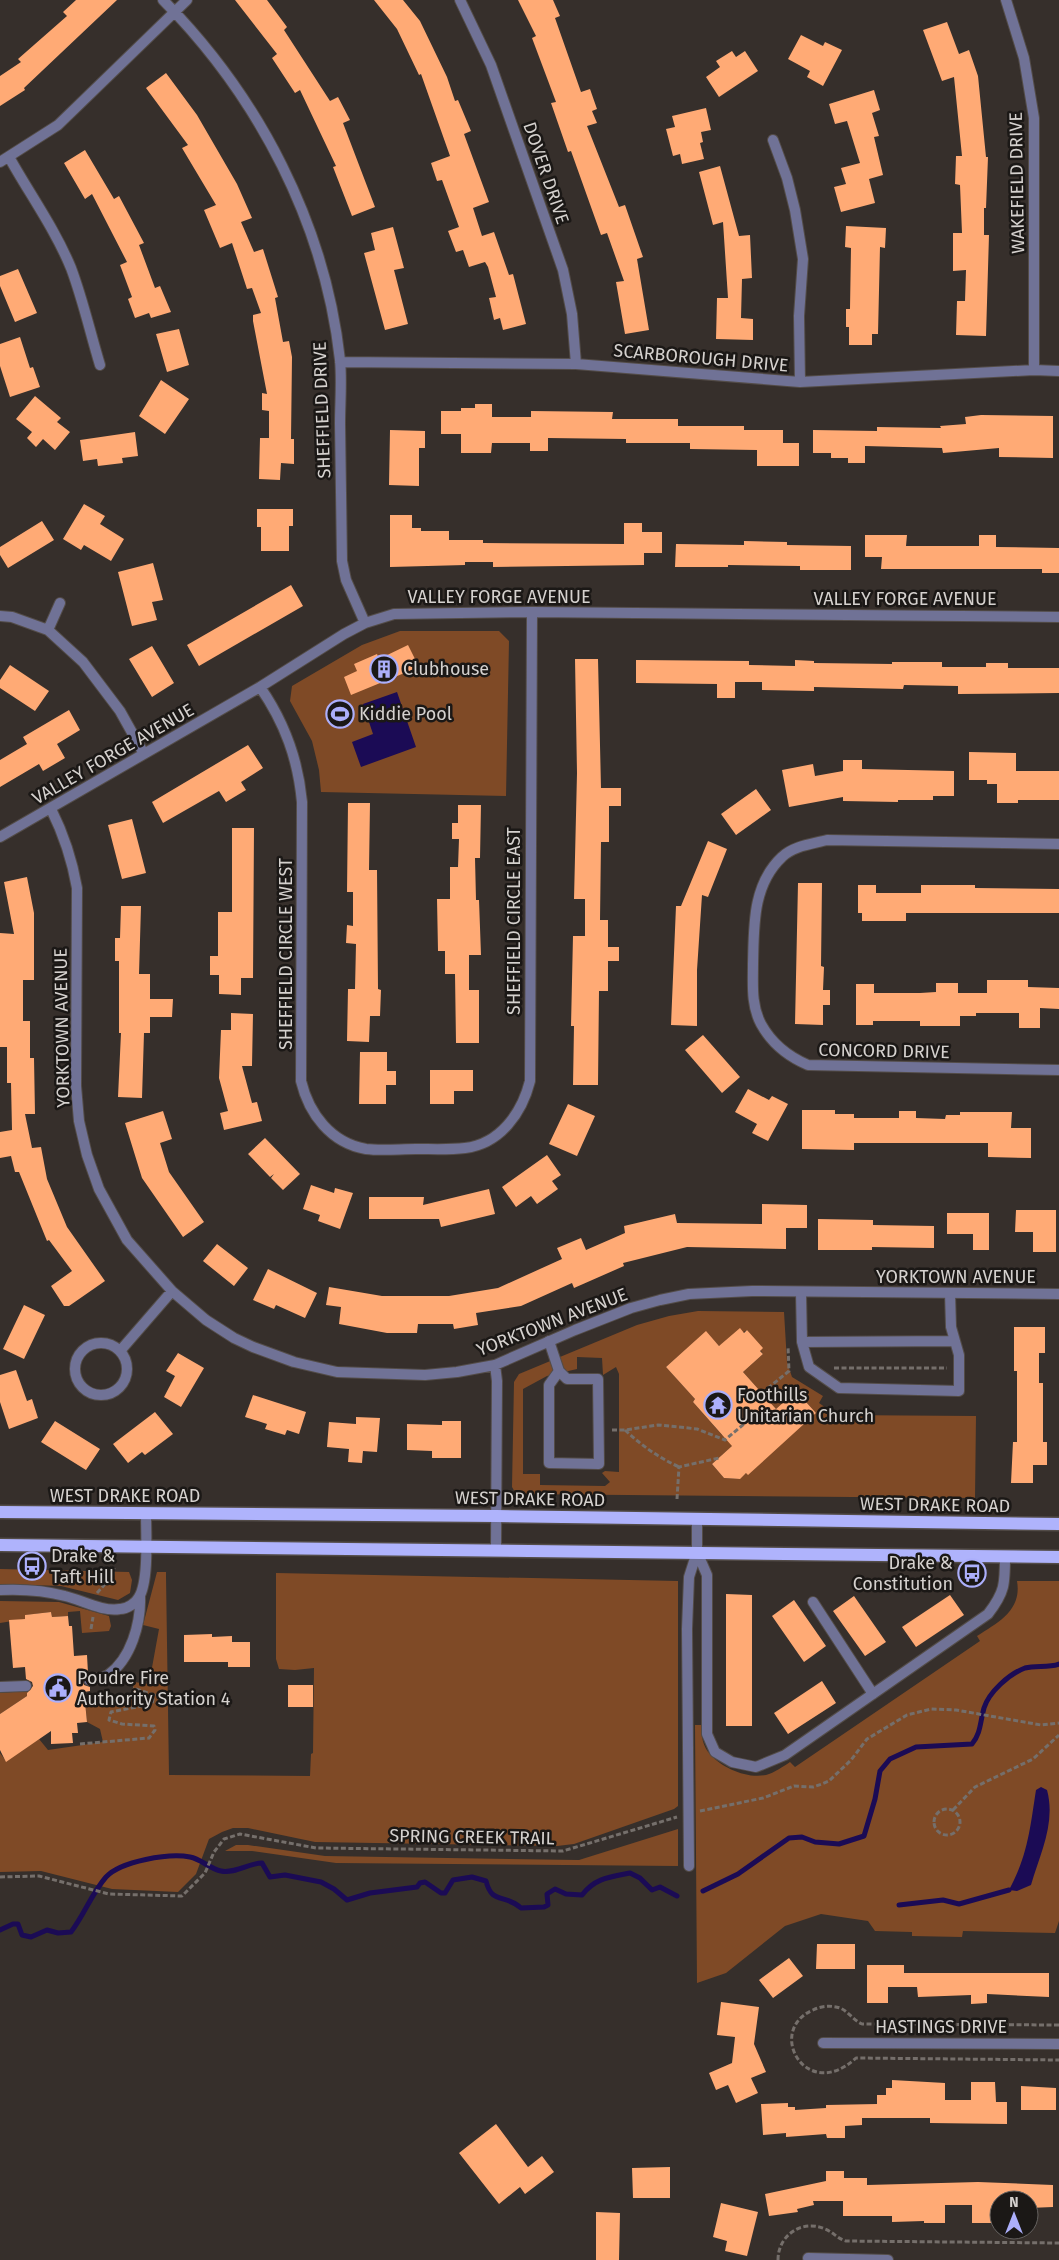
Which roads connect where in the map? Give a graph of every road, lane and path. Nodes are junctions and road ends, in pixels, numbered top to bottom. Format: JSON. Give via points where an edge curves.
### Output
{"nodes":[{"id":1,"x":164,"y":0,"type":"edge"},
{"id":2,"x":187,"y":0,"type":"edge"},
{"id":3,"x":460,"y":0,"type":"edge"},
{"id":4,"x":1006,"y":0,"type":"edge"},
{"id":5,"x":175,"y":12,"type":"junction"},
{"id":6,"x":773,"y":140,"type":"dead end"},
{"id":7,"x":4,"y":159,"type":"edge"},
{"id":8,"x":340,"y":362,"type":"junction"},
{"id":9,"x":576,"y":364,"type":"junction"},
{"id":10,"x":100,"y":365,"type":"dead end"},
{"id":11,"x":1034,"y":370,"type":"junction"},
{"id":12,"x":1059,"y":372,"type":"edge"},
{"id":13,"x":800,"y":382,"type":"junction"},
{"id":14,"x":60,"y":603,"type":"dead end"},
{"id":15,"x":532,"y":612,"type":"junction"},
{"id":16,"x":0,"y":616,"type":"edge"},
{"id":17,"x":1059,"y":617,"type":"edge"},
{"id":18,"x":365,"y":622,"type":"junction"},
{"id":19,"x":48,"y":630,"type":"junction"},
{"id":20,"x":260,"y":688,"type":"junction"},
{"id":21,"x":144,"y":754,"type":"junction"},
{"id":22,"x":51,"y":809,"type":"junction"},
{"id":23,"x":0,"y":837,"type":"edge"},
{"id":24,"x":1059,"y":844,"type":"edge"},
{"id":25,"x":1059,"y":1070,"type":"edge"},
{"id":26,"x":416,"y":1149,"type":"joint"},
{"id":27,"x":172,"y":1291,"type":"junction"},
{"id":28,"x":801,"y":1293,"type":"junction"},
{"id":29,"x":950,"y":1293,"type":"junction"},
{"id":30,"x":1059,"y":1294,"type":"edge"},
{"id":31,"x":788,"y":1338,"type":"dead end"},
{"id":32,"x":549,"y":1341,"type":"junction"},
{"id":33,"x":955,"y":1341,"type":"junction"},
{"id":34,"x":802,"y":1342,"type":"junction"},
{"id":35,"x":120,"y":1351,"type":"junction"},
{"id":36,"x":495,"y":1365,"type":"junction"},
{"id":37,"x":832,"y":1368,"type":"dead end"},
{"id":38,"x":948,"y":1368,"type":"dead end"},
{"id":39,"x":559,"y":1371,"type":"junction"},
{"id":40,"x":762,"y":1392,"type":"dead end"},
{"id":41,"x":751,"y":1418,"type":"dead end"},
{"id":42,"x":598,"y":1429,"type":"junction"},
{"id":43,"x":625,"y":1430,"type":"junction"},
{"id":44,"x":719,"y":1458,"type":"dead end"},
{"id":45,"x":679,"y":1467,"type":"junction"},
{"id":46,"x":677,"y":1499,"type":"dead end"},
{"id":47,"x":0,"y":1512,"type":"edge"},
{"id":48,"x":146,"y":1513,"type":"junction"},
{"id":49,"x":496,"y":1516,"type":"junction"},
{"id":50,"x":697,"y":1519,"type":"junction"},
{"id":51,"x":1059,"y":1524,"type":"edge"},
{"id":52,"x":0,"y":1545,"type":"edge"},
{"id":53,"x":146,"y":1546,"type":"junction"},
{"id":54,"x":496,"y":1549,"type":"junction"},
{"id":55,"x":696,"y":1552,"type":"junction"},
{"id":56,"x":1005,"y":1556,"type":"junction"},
{"id":57,"x":1059,"y":1557,"type":"edge"},
{"id":58,"x":114,"y":1568,"type":"dead end"},
{"id":59,"x":0,"y":1590,"type":"edge"},
{"id":60,"x":98,"y":1592,"type":"dead end"},
{"id":61,"x":140,"y":1597,"type":"junction"},
{"id":62,"x":813,"y":1602,"type":"dead end"},
{"id":63,"x":89,"y":1680,"type":"dead end"},
{"id":64,"x":26,"y":1686,"type":"dead end"},
{"id":65,"x":0,"y":1687,"type":"edge"},
{"id":66,"x":133,"y":1688,"type":"dead end"},
{"id":67,"x":873,"y":1694,"type":"junction"},
{"id":68,"x":1059,"y":1722,"type":"edge"},
{"id":69,"x":1059,"y":1735,"type":"edge"},
{"id":70,"x":80,"y":1744,"type":"dead end"},
{"id":71,"x":953,"y":1810,"type":"junction"},
{"id":72,"x":690,"y":1813,"type":"junction"},
{"id":73,"x":689,"y":1866,"type":"dead end"},
{"id":74,"x":0,"y":1877,"type":"edge"},
{"id":75,"x":823,"y":2043,"type":"dead end"},
{"id":76,"x":1059,"y":2044,"type":"edge"},
{"id":77,"x":1059,"y":2243,"type":"edge"},
{"id":78,"x":808,"y":2258,"type":"dead end"},
{"id":79,"x":778,"y":2260,"type":"edge"},
{"id":80,"x":888,"y":2260,"type":"edge"}],
"edges":[{"from":1,"to":5,"type":"street","name":"SHEFFIELD DRIVE"},
{"from":2,"to":5,"type":"street"},
{"from":3,"to":9,"type":"street","name":"DOVER DRIVE","via":[[491,65],[563,270],[572,314]]},
{"from":4,"to":11,"type":"street","name":"WAKEFIELD DRIVE","via":[[1024,58],[1034,118]]},
{"from":5,"to":7,"type":"street","via":[[58,125]]},
{"from":5,"to":8,"type":"street","name":"SHEFFIELD DRIVE","via":[[241,96],[291,183],[320,258],[332,307]]},
{"from":6,"to":13,"type":"street","via":[[787,178],[803,259]]},
{"from":7,"to":10,"type":"street","via":[[53,233],[70,266]]},
{"from":8,"to":9,"type":"street","name":"SCARBOROUGH DRIVE"},
{"from":8,"to":18,"type":"street","name":"SHEFFIELD DRIVE","via":[[342,561],[346,580]]},
{"from":9,"to":13,"type":"street","name":"SCARBOROUGH DRIVE"},
{"from":11,"to":12,"type":"street","name":"SCARBOROUGH DRIVE"},
{"from":11,"to":13,"type":"street","name":"SCARBOROUGH DRIVE"},
{"from":14,"to":19,"type":"street"},
{"from":15,"to":17,"type":"street","name":"VALLEY FORGE AVENUE"},
{"from":15,"to":18,"type":"street","name":"VALLEY FORGE AVENUE","via":[[394,614]]},
{"from":15,"to":26,"type":"street","name":"SHEFFIELD CIRCLE EAST","via":[[530,1081],[520,1110],[498,1135],[466,1148]]},
{"from":16,"to":19,"type":"street"},
{"from":18,"to":20,"type":"street","name":"VALLEY FORGE AVENUE"},
{"from":19,"to":21,"type":"street","via":[[83,662],[120,711]]},
{"from":20,"to":21,"type":"street","name":"VALLEY FORGE AVENUE"},
{"from":20,"to":26,"type":"street","name":"SHEFFIELD CIRCLE WEST","via":[[284,727],[300,778],[301,1081],[305,1095],[322,1124],[350,1144],[367,1149]]},
{"from":21,"to":22,"type":"street","name":"VALLEY FORGE AVENUE"},
{"from":22,"to":23,"type":"street","name":"VALLEY FORGE AVENUE"},
{"from":22,"to":27,"type":"street","name":"YORKTOWN AVENUE","via":[[72,859],[77,888],[76,1086],[79,1121],[87,1155],[99,1189],[127,1240]]},
{"from":24,"to":25,"type":"street","name":"CONCORD DRIVE","via":[[827,840],[795,849],[782,856],[770,870],[757,902],[753,991],[760,1022],[768,1036],[792,1058],[808,1065]]},
{"from":27,"to":35,"type":"street"},
{"from":27,"to":36,"type":"street","name":"YORKTOWN AVENUE","via":[[206,1320],[234,1338],[294,1362],[336,1372],[425,1375]]},
{"from":28,"to":29,"type":"street","name":"YORKTOWN AVENUE"},
{"from":28,"to":32,"type":"street","name":"YORKTOWN AVENUE","via":[[689,1294],[615,1314]]},
{"from":28,"to":34,"type":"street"},
{"from":29,"to":30,"type":"street","name":"YORKTOWN AVENUE"},
{"from":29,"to":33,"type":"street","via":[[951,1327]]},
{"from":31,"to":40,"type":"path","via":[[789,1371]]},
{"from":32,"to":36,"type":"street","name":"YORKTOWN AVENUE"},
{"from":32,"to":39,"type":"street"},
{"from":33,"to":34,"type":"street"},
{"from":33,"to":34,"type":"street","via":[[959,1355],[959,1391],[839,1388],[809,1367]]},
{"from":35,"to":35,"type":"street","via":[[113,1346],[95,1344],[80,1353],[75,1370],[81,1386],[95,1395],[104,1396],[119,1389],[127,1374],[125,1358]]},
{"from":36,"to":49,"type":"street"},
{"from":37,"to":38,"type":"path"},
{"from":39,"to":42,"type":"street","via":[[567,1379],[598,1379]]},
{"from":39,"to":42,"type":"street","via":[[549,1385],[548,1464],[599,1464]]},
{"from":41,"to":43,"type":"path","via":[[725,1440],[697,1429],[679,1427],[658,1425]]},
{"from":42,"to":43,"type":"path"},
{"from":43,"to":45,"type":"path","via":[[659,1458]]},
{"from":44,"to":45,"type":"path"},
{"from":45,"to":46,"type":"path"},
{"from":47,"to":48,"type":"main road","name":"WEST DRAKE ROAD"},
{"from":48,"to":49,"type":"main road","name":"WEST DRAKE ROAD"},
{"from":48,"to":53,"type":"street"},
{"from":49,"to":50,"type":"main road","name":"WEST DRAKE ROAD"},
{"from":49,"to":54,"type":"street"},
{"from":50,"to":51,"type":"main road","name":"WEST DRAKE ROAD"},
{"from":50,"to":55,"type":"street"},
{"from":52,"to":53,"type":"main road"},
{"from":53,"to":54,"type":"main road"},
{"from":53,"to":61,"type":"street"},
{"from":54,"to":55,"type":"main road"},
{"from":55,"to":56,"type":"main road"},
{"from":55,"to":67,"type":"street","via":[[707,1576],[707,1734],[715,1752],[732,1762],[756,1767],[785,1755]]},
{"from":55,"to":72,"type":"street","via":[[689,1577],[687,1629]]},
{"from":56,"to":57,"type":"main road"},
{"from":56,"to":67,"type":"street","via":[[1002,1596],[988,1614]]},
{"from":58,"to":60,"type":"path","via":[[113,1575]]},
{"from":59,"to":61,"type":"street","via":[[40,1591],[120,1610]]},
{"from":61,"to":63,"type":"street","via":[[136,1632],[121,1663],[107,1676]]},
{"from":62,"to":67,"type":"street"},
{"from":64,"to":65,"type":"street"},
{"from":66,"to":70,"type":"path","via":[[154,1696],[152,1704],[111,1712],[109,1720],[154,1726],[149,1738]]},
{"from":68,"to":72,"type":"path","name":"SPRING CREEK TRAIL","via":[[1041,1725],[956,1710],[931,1709],[907,1715],[866,1739],[829,1781],[813,1786],[794,1786],[763,1798]]},
{"from":69,"to":71,"type":"path","via":[[1033,1759],[975,1786]]},
{"from":71,"to":71,"type":"path","via":[[960,1816],[960,1825],[955,1833],[942,1834],[936,1828],[935,1816],[945,1808]]},
{"from":72,"to":73,"type":"street"},
{"from":72,"to":74,"type":"path","name":"SPRING CREEK TRAIL","via":[[564,1852],[316,1848],[240,1834],[224,1839],[205,1873],[182,1896],[109,1894],[39,1876]]},
{"from":75,"to":76,"type":"street","name":"HASTINGS DRIVE"},
{"from":77,"to":79,"type":"path","via":[[846,2241],[827,2230],[809,2225],[789,2233],[782,2240]]},
{"from":78,"to":80,"type":"street"}]}
